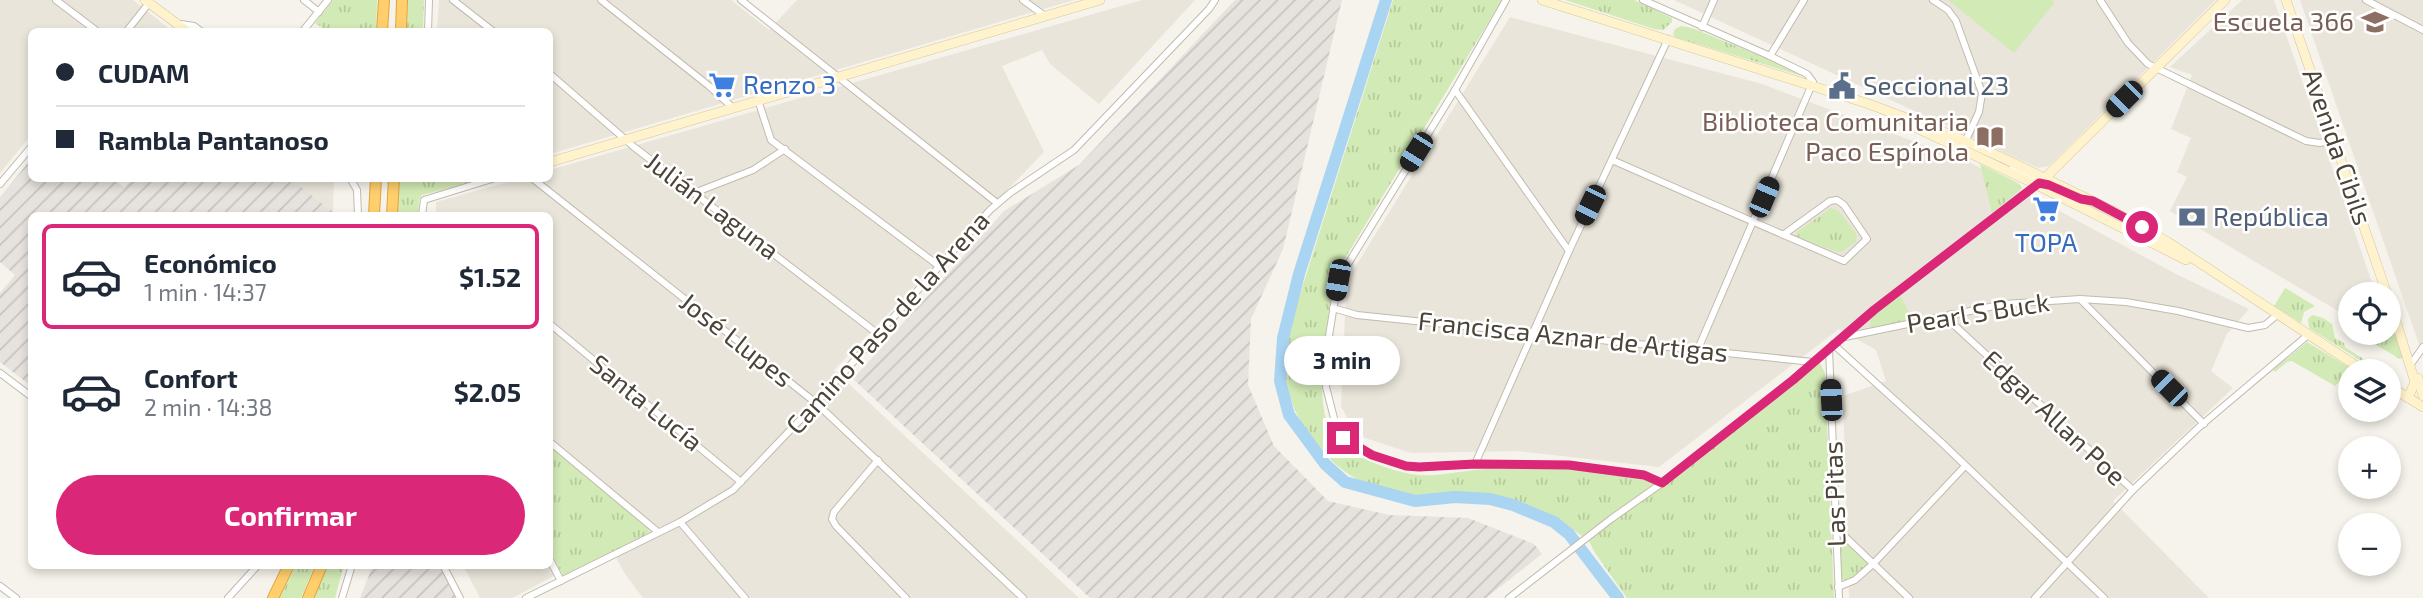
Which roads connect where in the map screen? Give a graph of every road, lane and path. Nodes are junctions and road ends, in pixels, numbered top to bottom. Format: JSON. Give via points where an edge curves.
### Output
{"nodes":[{"id":1,"x":56,"y":0,"type":"edge"},
{"id":2,"x":304,"y":0,"type":"edge"},
{"id":3,"x":328,"y":0,"type":"edge"},
{"id":4,"x":384,"y":0,"type":"edge"},
{"id":5,"x":402,"y":0,"type":"edge"},
{"id":6,"x":429,"y":0,"type":"edge"},
{"id":7,"x":453,"y":0,"type":"edge"},
{"id":8,"x":601,"y":0,"type":"edge"},
{"id":9,"x":741,"y":0,"type":"edge"},
{"id":10,"x":1023,"y":0,"type":"edge"},
{"id":11,"x":1100,"y":0,"type":"edge"},
{"id":12,"x":1216,"y":0,"type":"edge"},
{"id":13,"x":1506,"y":0,"type":"edge"},
{"id":14,"x":1542,"y":0,"type":"edge"},
{"id":15,"x":1643,"y":0,"type":"edge"},
{"id":16,"x":1714,"y":0,"type":"edge"},
{"id":17,"x":1804,"y":0,"type":"edge"},
{"id":18,"x":1933,"y":0,"type":"edge"},
{"id":19,"x":2100,"y":0,"type":"edge"},
{"id":20,"x":2225,"y":0,"type":"edge"},
{"id":21,"x":2286,"y":0,"type":"edge"},
{"id":22,"x":2366,"y":0,"type":"edge"},
{"id":23,"x":151,"y":1,"type":"edge"},
{"id":24,"x":319,"y":12,"type":"junction"},
{"id":25,"x":1045,"y":16,"type":"junction"},
{"id":26,"x":180,"y":26,"type":"edge"},
{"id":27,"x":1702,"y":27,"type":"junction"},
{"id":28,"x":93,"y":28,"type":"edge"},
{"id":29,"x":129,"y":28,"type":"edge"},
{"id":30,"x":305,"y":28,"type":"edge"},
{"id":31,"x":382,"y":28,"type":"edge"},
{"id":32,"x":401,"y":28,"type":"edge"},
{"id":33,"x":428,"y":28,"type":"edge"},
{"id":34,"x":489,"y":28,"type":"edge"},
{"id":35,"x":2423,"y":30,"type":"edge"},
{"id":36,"x":1668,"y":39,"type":"junction"},
{"id":37,"x":1770,"y":56,"type":"junction"},
{"id":38,"x":2155,"y":68,"type":"junction"},
{"id":39,"x":837,"y":76,"type":"junction"},
{"id":40,"x":553,"y":77,"type":"edge"},
{"id":41,"x":1812,"y":85,"type":"junction"},
{"id":42,"x":1455,"y":90,"type":"junction"},
{"id":43,"x":758,"y":100,"type":"junction"},
{"id":44,"x":732,"y":107,"type":"junction"},
{"id":45,"x":626,"y":139,"type":"junction"},
{"id":46,"x":2335,"y":140,"type":"junction"},
{"id":47,"x":1964,"y":145,"type":"junction"},
{"id":48,"x":785,"y":149,"type":"junction"},
{"id":49,"x":28,"y":151,"type":"edge"},
{"id":50,"x":1612,"y":160,"type":"junction"},
{"id":51,"x":553,"y":161,"type":"edge"},
{"id":52,"x":2041,"y":181,"type":"junction"},
{"id":53,"x":352,"y":182,"type":"edge"},
{"id":54,"x":376,"y":182,"type":"edge"},
{"id":55,"x":394,"y":182,"type":"edge"},
{"id":56,"x":482,"y":182,"type":"edge"},
{"id":57,"x":537,"y":182,"type":"edge"},
{"id":58,"x":0,"y":184,"type":"edge"},
{"id":59,"x":694,"y":193,"type":"junction"},
{"id":60,"x":997,"y":203,"type":"junction"},
{"id":61,"x":358,"y":212,"type":"edge"},
{"id":62,"x":374,"y":212,"type":"edge"},
{"id":63,"x":392,"y":212,"type":"edge"},
{"id":64,"x":422,"y":212,"type":"edge"},
{"id":65,"x":1753,"y":222,"type":"junction"},
{"id":66,"x":1783,"y":235,"type":"junction"},
{"id":67,"x":1569,"y":251,"type":"junction"},
{"id":68,"x":939,"y":267,"type":"junction"},
{"id":69,"x":2218,"y":276,"type":"junction"},
{"id":70,"x":2383,"y":282,"type":"edge"},
{"id":71,"x":2080,"y":299,"type":"junction"},
{"id":72,"x":1334,"y":308,"type":"junction"},
{"id":73,"x":1951,"y":314,"type":"junction"},
{"id":74,"x":2277,"y":315,"type":"junction"},
{"id":75,"x":553,"y":326,"type":"edge"},
{"id":76,"x":1534,"y":332,"type":"junction"},
{"id":77,"x":878,"y":334,"type":"junction"},
{"id":78,"x":2401,"y":334,"type":"edge"},
{"id":79,"x":2308,"y":335,"type":"junction"},
{"id":80,"x":1842,"y":337,"type":"junction"},
{"id":81,"x":1831,"y":346,"type":"junction"},
{"id":82,"x":2423,"y":347,"type":"edge"},
{"id":83,"x":1698,"y":349,"type":"junction"},
{"id":84,"x":2345,"y":359,"type":"edge"},
{"id":85,"x":1813,"y":362,"type":"junction"},
{"id":86,"x":2411,"y":364,"type":"junction"},
{"id":87,"x":0,"y":373,"type":"edge"},
{"id":88,"x":28,"y":394,"type":"edge"},
{"id":89,"x":2401,"y":394,"type":"edge"},
{"id":90,"x":2423,"y":396,"type":"edge"},
{"id":91,"x":2408,"y":398,"type":"junction"},
{"id":92,"x":816,"y":403,"type":"junction"},
{"id":93,"x":2423,"y":407,"type":"edge"},
{"id":94,"x":2204,"y":424,"type":"junction"},
{"id":95,"x":553,"y":444,"type":"edge"},
{"id":96,"x":878,"y":460,"type":"junction"},
{"id":97,"x":1475,"y":464,"type":"junction"},
{"id":98,"x":1965,"y":466,"type":"junction"},
{"id":99,"x":741,"y":482,"type":"junction"},
{"id":100,"x":1662,"y":483,"type":"junction"},
{"id":101,"x":2133,"y":490,"type":"junction"},
{"id":102,"x":680,"y":522,"type":"junction"},
{"id":103,"x":1836,"y":529,"type":"junction"},
{"id":104,"x":658,"y":531,"type":"junction"},
{"id":105,"x":1873,"y":564,"type":"junction"},
{"id":106,"x":2066,"y":564,"type":"junction"},
{"id":107,"x":553,"y":566,"type":"edge"},
{"id":108,"x":252,"y":569,"type":"edge"},
{"id":109,"x":279,"y":569,"type":"edge"},
{"id":110,"x":287,"y":569,"type":"edge"},
{"id":111,"x":320,"y":569,"type":"edge"},
{"id":112,"x":351,"y":569,"type":"edge"},
{"id":113,"x":445,"y":569,"type":"edge"},
{"id":114,"x":561,"y":581,"type":"junction"},
{"id":115,"x":0,"y":586,"type":"edge"},
{"id":116,"x":1838,"y":587,"type":"junction"},
{"id":117,"x":16,"y":598,"type":"edge"},
{"id":118,"x":228,"y":598,"type":"edge"},
{"id":119,"x":265,"y":598,"type":"edge"},
{"id":120,"x":273,"y":598,"type":"edge"},
{"id":121,"x":308,"y":598,"type":"edge"},
{"id":122,"x":342,"y":598,"type":"edge"},
{"id":123,"x":460,"y":598,"type":"edge"},
{"id":124,"x":526,"y":598,"type":"edge"},
{"id":125,"x":745,"y":598,"type":"edge"},
{"id":126,"x":906,"y":598,"type":"edge"},
{"id":127,"x":1023,"y":598,"type":"edge"},
{"id":128,"x":1509,"y":598,"type":"edge"},
{"id":129,"x":1839,"y":598,"type":"edge"},
{"id":130,"x":1909,"y":598,"type":"edge"},
{"id":131,"x":2035,"y":598,"type":"edge"},
{"id":132,"x":2104,"y":598,"type":"edge"}],
"edges":[{"from":1,"to":28,"type":"street"},
{"from":2,"to":24,"type":"street"},
{"from":3,"to":24,"type":"street"},
{"from":4,"to":31,"type":"highway"},
{"from":5,"to":32,"type":"highway"},
{"from":6,"to":33,"type":"street"},
{"from":7,"to":34,"type":"street"},
{"from":8,"to":44,"type":"street"},
{"from":9,"to":39,"type":"street"},
{"from":10,"to":25,"type":"street"},
{"from":11,"to":25,"type":"street"},
{"from":12,"to":60,"type":"street","name":"Camino Paso de la Arena","via":[[1074,150]]},
{"from":13,"to":42,"type":"street"},
{"from":14,"to":36,"type":"street"},
{"from":15,"to":27,"type":"street"},
{"from":16,"to":27,"type":"street"},
{"from":17,"to":37,"type":"street"},
{"from":18,"to":47,"type":"street","via":[[1956,21],[1982,93]]},
{"from":19,"to":38,"type":"street","via":[[2128,43]]},
{"from":20,"to":38,"type":"street"},
{"from":21,"to":46,"type":"street","name":"Avenida Cibils"},
{"from":22,"to":35,"type":"street"},
{"from":23,"to":26,"type":"street"},
{"from":23,"to":29,"type":"street"},
{"from":24,"to":30,"type":"street"},
{"from":25,"to":39,"type":"street"},
{"from":27,"to":37,"type":"street"},
{"from":36,"to":41,"type":"street"},
{"from":36,"to":50,"type":"street"},
{"from":37,"to":41,"type":"street","via":[[1812,77]]},
{"from":38,"to":46,"type":"street","via":[[2306,141]]},
{"from":38,"to":52,"type":"street"},
{"from":39,"to":43,"type":"street"},
{"from":39,"to":60,"type":"street"},
{"from":40,"to":45,"type":"street","name":"Julián Laguna"},
{"from":41,"to":47,"type":"street"},
{"from":41,"to":65,"type":"street"},
{"from":42,"to":67,"type":"street"},
{"from":42,"to":72,"type":"street","via":[[1338,280]]},
{"from":43,"to":44,"type":"street"},
{"from":43,"to":48,"type":"street","via":[[769,138]]},
{"from":44,"to":45,"type":"street"},
{"from":45,"to":51,"type":"street"},
{"from":45,"to":59,"type":"street","name":"Julián Laguna"},
{"from":46,"to":70,"type":"street","name":"Avenida Cibils"},
{"from":47,"to":52,"type":"street"},
{"from":47,"to":52,"type":"street","via":[[1990,163]]},
{"from":48,"to":59,"type":"street","via":[[753,170]]},
{"from":48,"to":68,"type":"street"},
{"from":49,"to":58,"type":"street"},
{"from":50,"to":65,"type":"street"},
{"from":50,"to":67,"type":"street"},
{"from":52,"to":69,"type":"street"},
{"from":52,"to":69,"type":"street","via":[[2093,201]]},
{"from":52,"to":80,"type":"street"},
{"from":53,"to":61,"type":"street"},
{"from":54,"to":62,"type":"highway"},
{"from":55,"to":63,"type":"highway"},
{"from":56,"to":64,"type":"street","via":[[424,200]]},
{"from":57,"to":92,"type":"street","name":"José Llupes"},
{"from":59,"to":77,"type":"street","name":"Julián Laguna"},
{"from":60,"to":68,"type":"street","name":"Camino Paso de la Arena"},
{"from":65,"to":66,"type":"street"},
{"from":65,"to":83,"type":"street"},
{"from":66,"to":66,"type":"street","via":[[1837,200],[1867,240],[1844,261]]},
{"from":67,"to":76,"type":"street"},
{"from":68,"to":77,"type":"street","name":"Camino Paso de la Arena"},
{"from":69,"to":74,"type":"street"},
{"from":71,"to":73,"type":"street","name":"Pearl S Buck","via":[[2004,304]]},
{"from":71,"to":74,"type":"street","name":"Pearl S Buck","via":[[2178,310],[2248,328],[2265,325]]},
{"from":71,"to":94,"type":"street"},
{"from":72,"to":76,"type":"street","name":"Francisca Aznar de Artigas","via":[[1357,315]]},
{"from":72,"to":97,"type":"street","via":[[1326,387],[1343,438],[1372,455],[1406,466]]},
{"from":73,"to":80,"type":"street","name":"Pearl S Buck"},
{"from":73,"to":101,"type":"street","name":"Edgar Allan Poe","via":[[1954,325]]},
{"from":74,"to":79,"type":"street"},
{"from":75,"to":99,"type":"street","name":"Santa Lucía"},
{"from":76,"to":83,"type":"street","name":"Francisca Aznar de Artigas"},
{"from":76,"to":97,"type":"street"},
{"from":77,"to":92,"type":"street","name":"Camino Paso de la Arena"},
{"from":78,"to":86,"type":"street"},
{"from":79,"to":84,"type":"street"},
{"from":79,"to":94,"type":"street"},
{"from":80,"to":81,"type":"street"},
{"from":81,"to":85,"type":"street"},
{"from":81,"to":98,"type":"street"},
{"from":81,"to":103,"type":"street","name":"Las Pitas"},
{"from":82,"to":86,"type":"street"},
{"from":83,"to":85,"type":"street","name":"Francisca Aznar de Artigas"},
{"from":85,"to":100,"type":"street"},
{"from":86,"to":90,"type":"street"},
{"from":86,"to":91,"type":"street","via":[[2415,382]]},
{"from":87,"to":88,"type":"street"},
{"from":89,"to":91,"type":"street"},
{"from":91,"to":93,"type":"street"},
{"from":92,"to":96,"type":"street","name":"José Llupes"},
{"from":92,"to":99,"type":"street","name":"Camino Paso de la Arena"},
{"from":94,"to":101,"type":"street"},
{"from":95,"to":104,"type":"street"},
{"from":96,"to":126,"type":"street","via":[[832,519]]},
{"from":96,"to":127,"type":"street","name":"José Llupes"},
{"from":97,"to":100,"type":"street","via":[[1569,465],[1644,475]]},
{"from":98,"to":105,"type":"street"},
{"from":98,"to":106,"type":"street"},
{"from":99,"to":102,"type":"street","name":"Camino Paso de la Arena"},
{"from":100,"to":128,"type":"street"},
{"from":101,"to":106,"type":"street"},
{"from":102,"to":104,"type":"street","name":"Camino Paso de la Arena"},
{"from":102,"to":125,"type":"street"},
{"from":103,"to":105,"type":"street"},
{"from":103,"to":116,"type":"street","name":"Las Pitas"},
{"from":104,"to":114,"type":"street","name":"Camino Paso de la Arena"},
{"from":105,"to":116,"type":"street"},
{"from":105,"to":130,"type":"street"},
{"from":106,"to":131,"type":"street"},
{"from":106,"to":132,"type":"street"},
{"from":107,"to":114,"type":"street"},
{"from":108,"to":118,"type":"street"},
{"from":109,"to":119,"type":"highway"},
{"from":110,"to":120,"type":"highway"},
{"from":111,"to":121,"type":"highway"},
{"from":112,"to":122,"type":"street"},
{"from":113,"to":123,"type":"street"},
{"from":114,"to":124,"type":"street","name":"Camino Paso de la Arena"},
{"from":115,"to":117,"type":"street"},
{"from":116,"to":129,"type":"street","name":"Las Pitas"}]}
